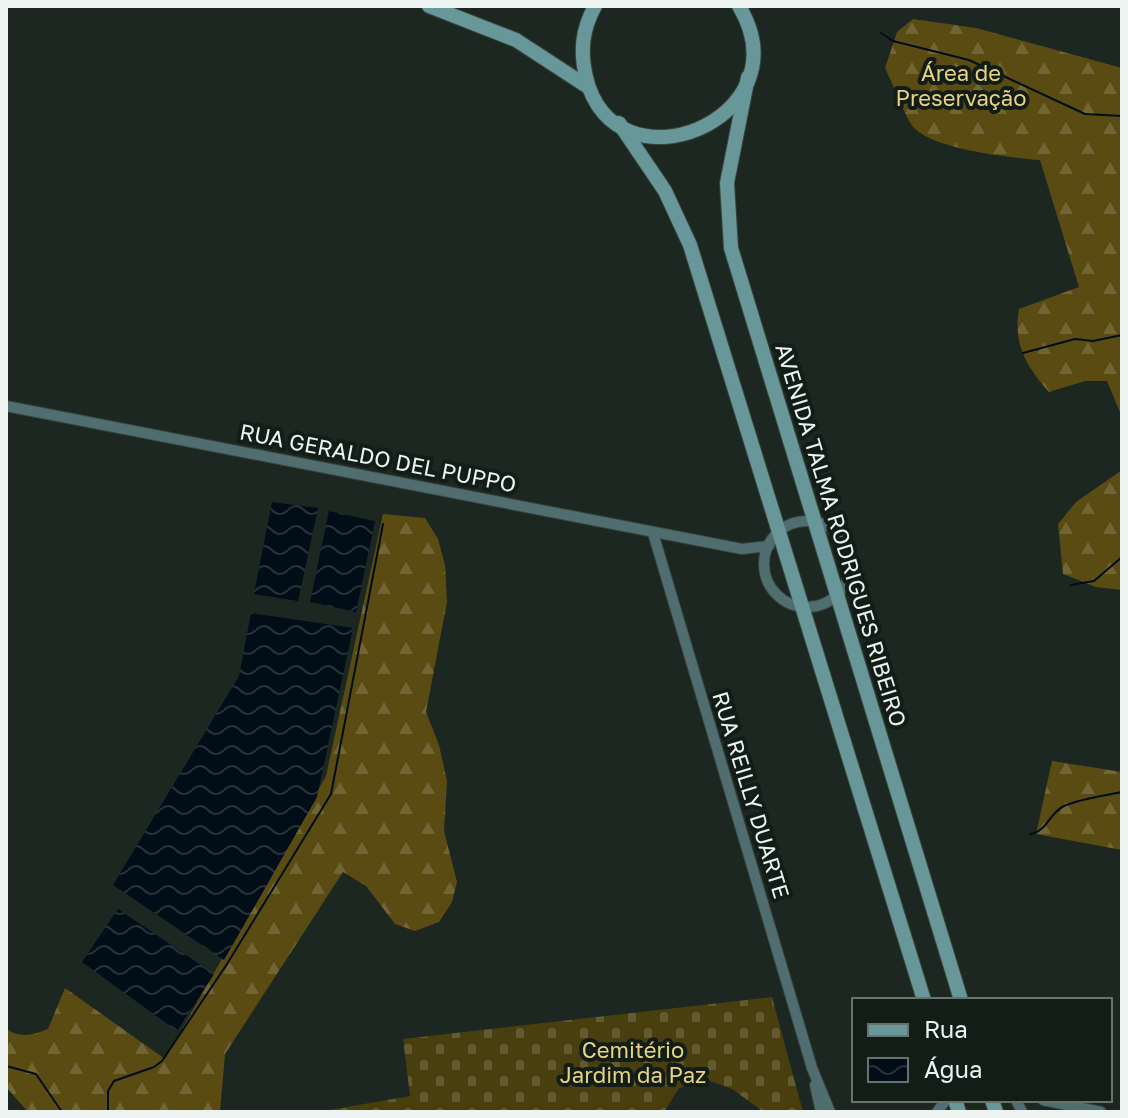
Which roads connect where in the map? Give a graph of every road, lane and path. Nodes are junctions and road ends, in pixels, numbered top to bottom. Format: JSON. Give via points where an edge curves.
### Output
{"nodes":[{"id":1,"x":429,"y":6,"type":"edge"},
{"id":2,"x":595,"y":6,"type":"edge"},
{"id":3,"x":739,"y":6,"type":"edge"},
{"id":4,"x":748,"y":77,"type":"junction"},
{"id":5,"x":588,"y":87,"type":"junction"},
{"id":6,"x":619,"y":123,"type":"junction"},
{"id":7,"x":6,"y":406,"type":"edge"},
{"id":8,"x":813,"y":521,"type":"junction"},
{"id":9,"x":779,"y":532,"type":"junction"},
{"id":10,"x":653,"y":533,"type":"junction"},
{"id":11,"x":769,"y":546,"type":"junction"},
{"id":12,"x":742,"y":549,"type":"junction"},
{"id":13,"x":765,"y":567,"type":"junction"},
{"id":14,"x":836,"y":596,"type":"junction"},
{"id":15,"x":803,"y":606,"type":"junction"},
{"id":16,"x":923,"y":998,"type":"edge"},
{"id":17,"x":960,"y":998,"type":"edge"},
{"id":18,"x":812,"y":1068,"type":"junction"},
{"id":19,"x":1053,"y":1102,"type":"edge"},
{"id":20,"x":944,"y":1106,"type":"edge"},
{"id":21,"x":1096,"y":1111,"type":"edge"},
{"id":22,"x":821,"y":1112,"type":"edge"},
{"id":23,"x":830,"y":1112,"type":"edge"},
{"id":24,"x":959,"y":1112,"type":"edge"},
{"id":25,"x":1065,"y":1112,"type":"edge"}],
"edges":[{"from":1,"to":5,"type":"main road","via":[[516,40]]},
{"from":2,"to":5,"type":"main road","via":[[585,23],[581,56]]},
{"from":3,"to":4,"type":"main road","name":"AVENIDA TALMA RODRIGUES RIBEIRO","via":[[752,43]]},
{"from":4,"to":6,"type":"main road","via":[[729,111],[695,132],[656,137]]},
{"from":4,"to":8,"type":"main road","name":"AVENIDA TALMA RODRIGUES RIBEIRO","via":[[730,158],[727,226]]},
{"from":5,"to":6,"type":"main road"},
{"from":6,"to":9,"type":"main road","via":[[665,191],[690,245]]},
{"from":7,"to":10,"type":"street","name":"RUA GERALDO DEL PUPPO"},
{"from":8,"to":9,"type":"street"},
{"from":8,"to":14,"type":"main road","name":"AVENIDA TALMA RODRIGUES RIBEIRO"},
{"from":8,"to":14,"type":"street","via":[[833,530],[849,553],[847,581]]},
{"from":9,"to":11,"type":"street"},
{"from":9,"to":15,"type":"main road"},
{"from":10,"to":12,"type":"street","name":"RUA GERALDO DEL PUPPO"},
{"from":10,"to":18,"type":"street","name":"RUA REILLY DUARTE"},
{"from":11,"to":12,"type":"street","name":"RUA GERALDO DEL PUPPO"},
{"from":11,"to":13,"type":"street"},
{"from":12,"to":13,"type":"street","name":"RUA GERALDO DEL PUPPO"},
{"from":13,"to":15,"type":"street","name":"RUA GERALDO DEL PUPPO","via":[[774,591]]},
{"from":14,"to":15,"type":"street"},
{"from":14,"to":17,"type":"main road","name":"AVENIDA TALMA RODRIGUES RIBEIRO"},
{"from":15,"to":16,"type":"main road"},
{"from":18,"to":22,"type":"street","name":"RUA REILLY DUARTE"},
{"from":18,"to":23,"type":"street","name":"RUA REILLY DUARTE"},
{"from":19,"to":21,"type":"street"},
{"from":20,"to":24,"type":"main road"},
{"from":21,"to":25,"type":"street"}]}
